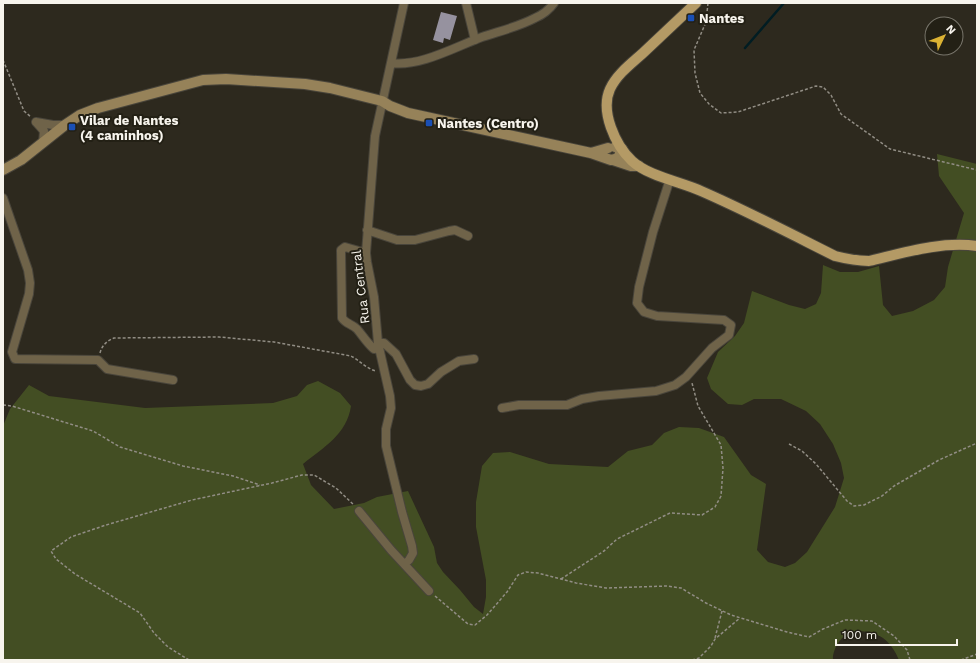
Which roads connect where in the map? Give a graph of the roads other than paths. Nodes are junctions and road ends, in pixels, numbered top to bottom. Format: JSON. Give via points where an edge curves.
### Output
{"nodes":[{"id":1,"x":404,"y":3,"type":"edge"},
{"id":2,"x":466,"y":3,"type":"edge"},
{"id":3,"x":554,"y":3,"type":"edge"},
{"id":4,"x":696,"y":3,"type":"edge"},
{"id":5,"x":475,"y":40,"type":"junction"},
{"id":6,"x":391,"y":63,"type":"junction"},
{"id":7,"x":382,"y":101,"type":"junction"},
{"id":8,"x":65,"y":125,"type":"junction"},
{"id":9,"x":43,"y":143,"type":"junction"},
{"id":10,"x":614,"y":150,"type":"junction"},
{"id":11,"x":3,"y":170,"type":"edge"},
{"id":12,"x":670,"y":179,"type":"junction"},
{"id":13,"x":3,"y":198,"type":"edge"},
{"id":14,"x":367,"y":230,"type":"junction"},
{"id":15,"x":468,"y":236,"type":"dead end"},
{"id":16,"x":976,"y":245,"type":"edge"},
{"id":17,"x":366,"y":253,"type":"junction"},
{"id":18,"x":379,"y":346,"type":"junction"},
{"id":19,"x":474,"y":359,"type":"dead end"},
{"id":20,"x":173,"y":380,"type":"dead end"},
{"id":21,"x":502,"y":408,"type":"dead end"},
{"id":22,"x":359,"y":511,"type":"road end"},
{"id":23,"x":405,"y":564,"type":"junction"},
{"id":24,"x":429,"y":591,"type":"road end"}],
"edges":[{"from":1,"to":6,"type":"street","name":"Rua Central"},
{"from":2,"to":5,"type":"street"},
{"from":3,"to":5,"type":"street","via":[[536,18]]},
{"from":4,"to":10,"type":"main road","via":[[627,68],[610,88],[607,111]]},
{"from":5,"to":6,"type":"street","via":[[425,59],[401,64]]},
{"from":6,"to":7,"type":"street","name":"Rua Central"},
{"from":7,"to":8,"type":"main road","via":[[305,84],[203,80],[98,108]]},
{"from":7,"to":10,"type":"main road","via":[[408,114],[591,153]]},
{"from":7,"to":14,"type":"street","name":"Rua Central","via":[[375,136]]},
{"from":8,"to":9,"type":"main road"},
{"from":8,"to":9,"type":"street","via":[[36,122],[44,131]]},
{"from":9,"to":11,"type":"main road"},
{"from":10,"to":12,"type":"main road","via":[[639,166]]},
{"from":12,"to":16,"type":"main road","via":[[706,193],[835,256],[848,259],[869,261],[938,246]]},
{"from":12,"to":21,"type":"street","via":[[653,232],[637,303],[644,312],[657,316],[724,320],[731,325],[729,335],[712,348],[690,373],[675,385],[656,391],[582,399],[567,405],[519,404]]},
{"from":13,"to":20,"type":"street","via":[[28,270],[30,283],[12,352],[15,359],[98,360],[108,369]]},
{"from":14,"to":15,"type":"street","via":[[397,240],[415,240],[455,230]]},
{"from":14,"to":17,"type":"street","name":"Rua Central"},
{"from":17,"to":18,"type":"street","name":"Rua Central"},
{"from":17,"to":18,"type":"street","via":[[345,247],[340,250],[342,318],[357,330],[367,344],[374,349]]},
{"from":18,"to":19,"type":"street","via":[[384,343],[396,354],[410,380],[421,386],[428,384],[459,361]]},
{"from":18,"to":23,"type":"street","name":"Rua Central","via":[[391,408],[386,429],[386,446],[413,553]]},
{"from":22,"to":23,"type":"street"},
{"from":23,"to":24,"type":"street"}]}
